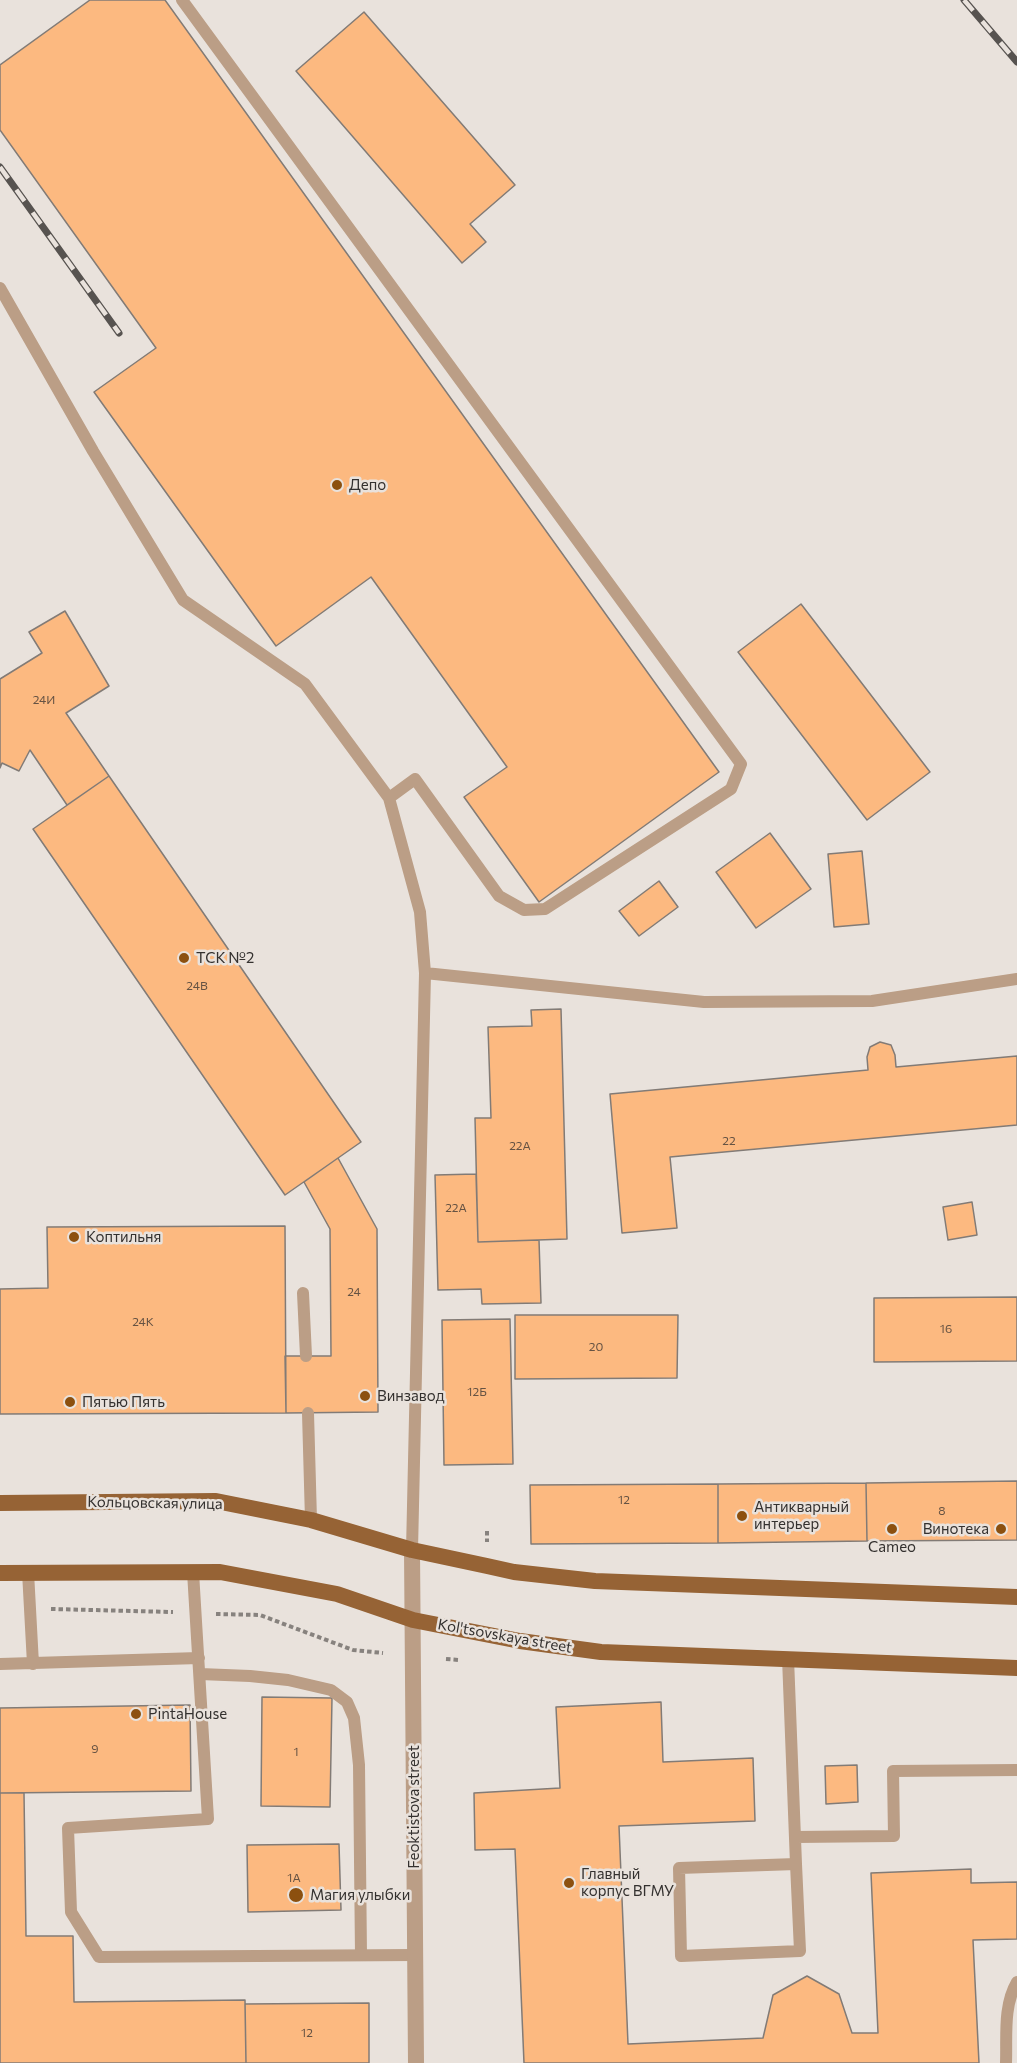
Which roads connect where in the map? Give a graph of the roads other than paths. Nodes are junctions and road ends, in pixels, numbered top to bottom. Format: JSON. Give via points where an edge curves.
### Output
{"nodes":[{"id":1,"x":182,"y":0,"type":"edge"},
{"id":2,"x":0,"y":288,"type":"edge"},
{"id":3,"x":389,"y":798,"type":"junction"},
{"id":4,"x":426,"y":973,"type":"junction"},
{"id":5,"x":1017,"y":979,"type":"edge"},
{"id":6,"x":303,"y":1293,"type":"dead end"},
{"id":7,"x":306,"y":1356,"type":"dead end"},
{"id":8,"x":308,"y":1413,"type":"dead end"},
{"id":9,"x":0,"y":1503,"type":"edge"},
{"id":10,"x":311,"y":1520,"type":"junction"},
{"id":11,"x":412,"y":1550,"type":"junction"},
{"id":12,"x":28,"y":1572,"type":"junction"},
{"id":13,"x":193,"y":1572,"type":"junction"},
{"id":14,"x":0,"y":1573,"type":"edge"},
{"id":15,"x":1017,"y":1598,"type":"edge"},
{"id":16,"x":413,"y":1620,"type":"junction"},
{"id":17,"x":199,"y":1658,"type":"junction"},
{"id":18,"x":789,"y":1658,"type":"junction"},
{"id":19,"x":0,"y":1664,"type":"edge"},
{"id":20,"x":33,"y":1664,"type":"junction"},
{"id":21,"x":1017,"y":1668,"type":"edge"},
{"id":22,"x":200,"y":1674,"type":"junction"},
{"id":23,"x":1017,"y":1770,"type":"edge"},
{"id":24,"x":795,"y":1837,"type":"junction"},
{"id":25,"x":796,"y":1864,"type":"junction"},
{"id":26,"x":361,"y":1955,"type":"junction"},
{"id":27,"x":415,"y":1955,"type":"junction"},
{"id":28,"x":1017,"y":1982,"type":"edge"},
{"id":29,"x":416,"y":2063,"type":"edge"},
{"id":30,"x":1006,"y":2063,"type":"edge"}],
"edges":[{"from":1,"to":3,"type":"lane","via":[[741,764],[731,789],[545,909],[524,910],[499,896],[415,779]]},
{"from":2,"to":3,"type":"lane","via":[[183,600],[305,684]]},
{"from":3,"to":4,"type":"lane","via":[[420,912]]},
{"from":4,"to":5,"type":"lane","via":[[704,1002],[872,1000]]},
{"from":4,"to":11,"type":"lane"},
{"from":6,"to":7,"type":"lane"},
{"from":8,"to":10,"type":"lane"},
{"from":9,"to":10,"type":"main road","name":"Кольцовская улица","via":[[216,1501]]},
{"from":10,"to":11,"type":"main road","name":"Кольцовская улица"},
{"from":11,"to":15,"type":"main road","via":[[514,1572],[595,1581]]},
{"from":11,"to":16,"type":"street","name":"Feoktistova street"},
{"from":12,"to":13,"type":"main road","name":"Kol'tsovskaya street"},
{"from":12,"to":14,"type":"main road","name":"Kol'tsovskaya street"},
{"from":12,"to":20,"type":"lane"},
{"from":13,"to":16,"type":"main road","name":"Kol'tsovskaya street","via":[[220,1572],[337,1594]]},
{"from":13,"to":17,"type":"lane"},
{"from":16,"to":18,"type":"main road","name":"Kol'tsovskaya street","via":[[601,1652]]},
{"from":16,"to":27,"type":"street","name":"Feoktistova street"},
{"from":17,"to":20,"type":"lane"},
{"from":17,"to":22,"type":"lane"},
{"from":18,"to":21,"type":"main road","name":"Kol'tsovskaya street"},
{"from":18,"to":24,"type":"lane"},
{"from":19,"to":20,"type":"lane"},
{"from":22,"to":26,"type":"lane","via":[[288,1680],[331,1690],[347,1702],[354,1718],[359,1765]]},
{"from":22,"to":26,"type":"lane","via":[[208,1819],[68,1828],[72,1912],[99,1957]]},
{"from":23,"to":24,"type":"lane","via":[[893,1771],[894,1836]]},
{"from":24,"to":25,"type":"lane"},
{"from":25,"to":25,"type":"lane","via":[[800,1951],[681,1956],[679,1868]]},
{"from":26,"to":27,"type":"lane"},
{"from":27,"to":29,"type":"street","name":"Feoktistova street"},
{"from":28,"to":30,"type":"lane","via":[[1010,1994]]}]}
